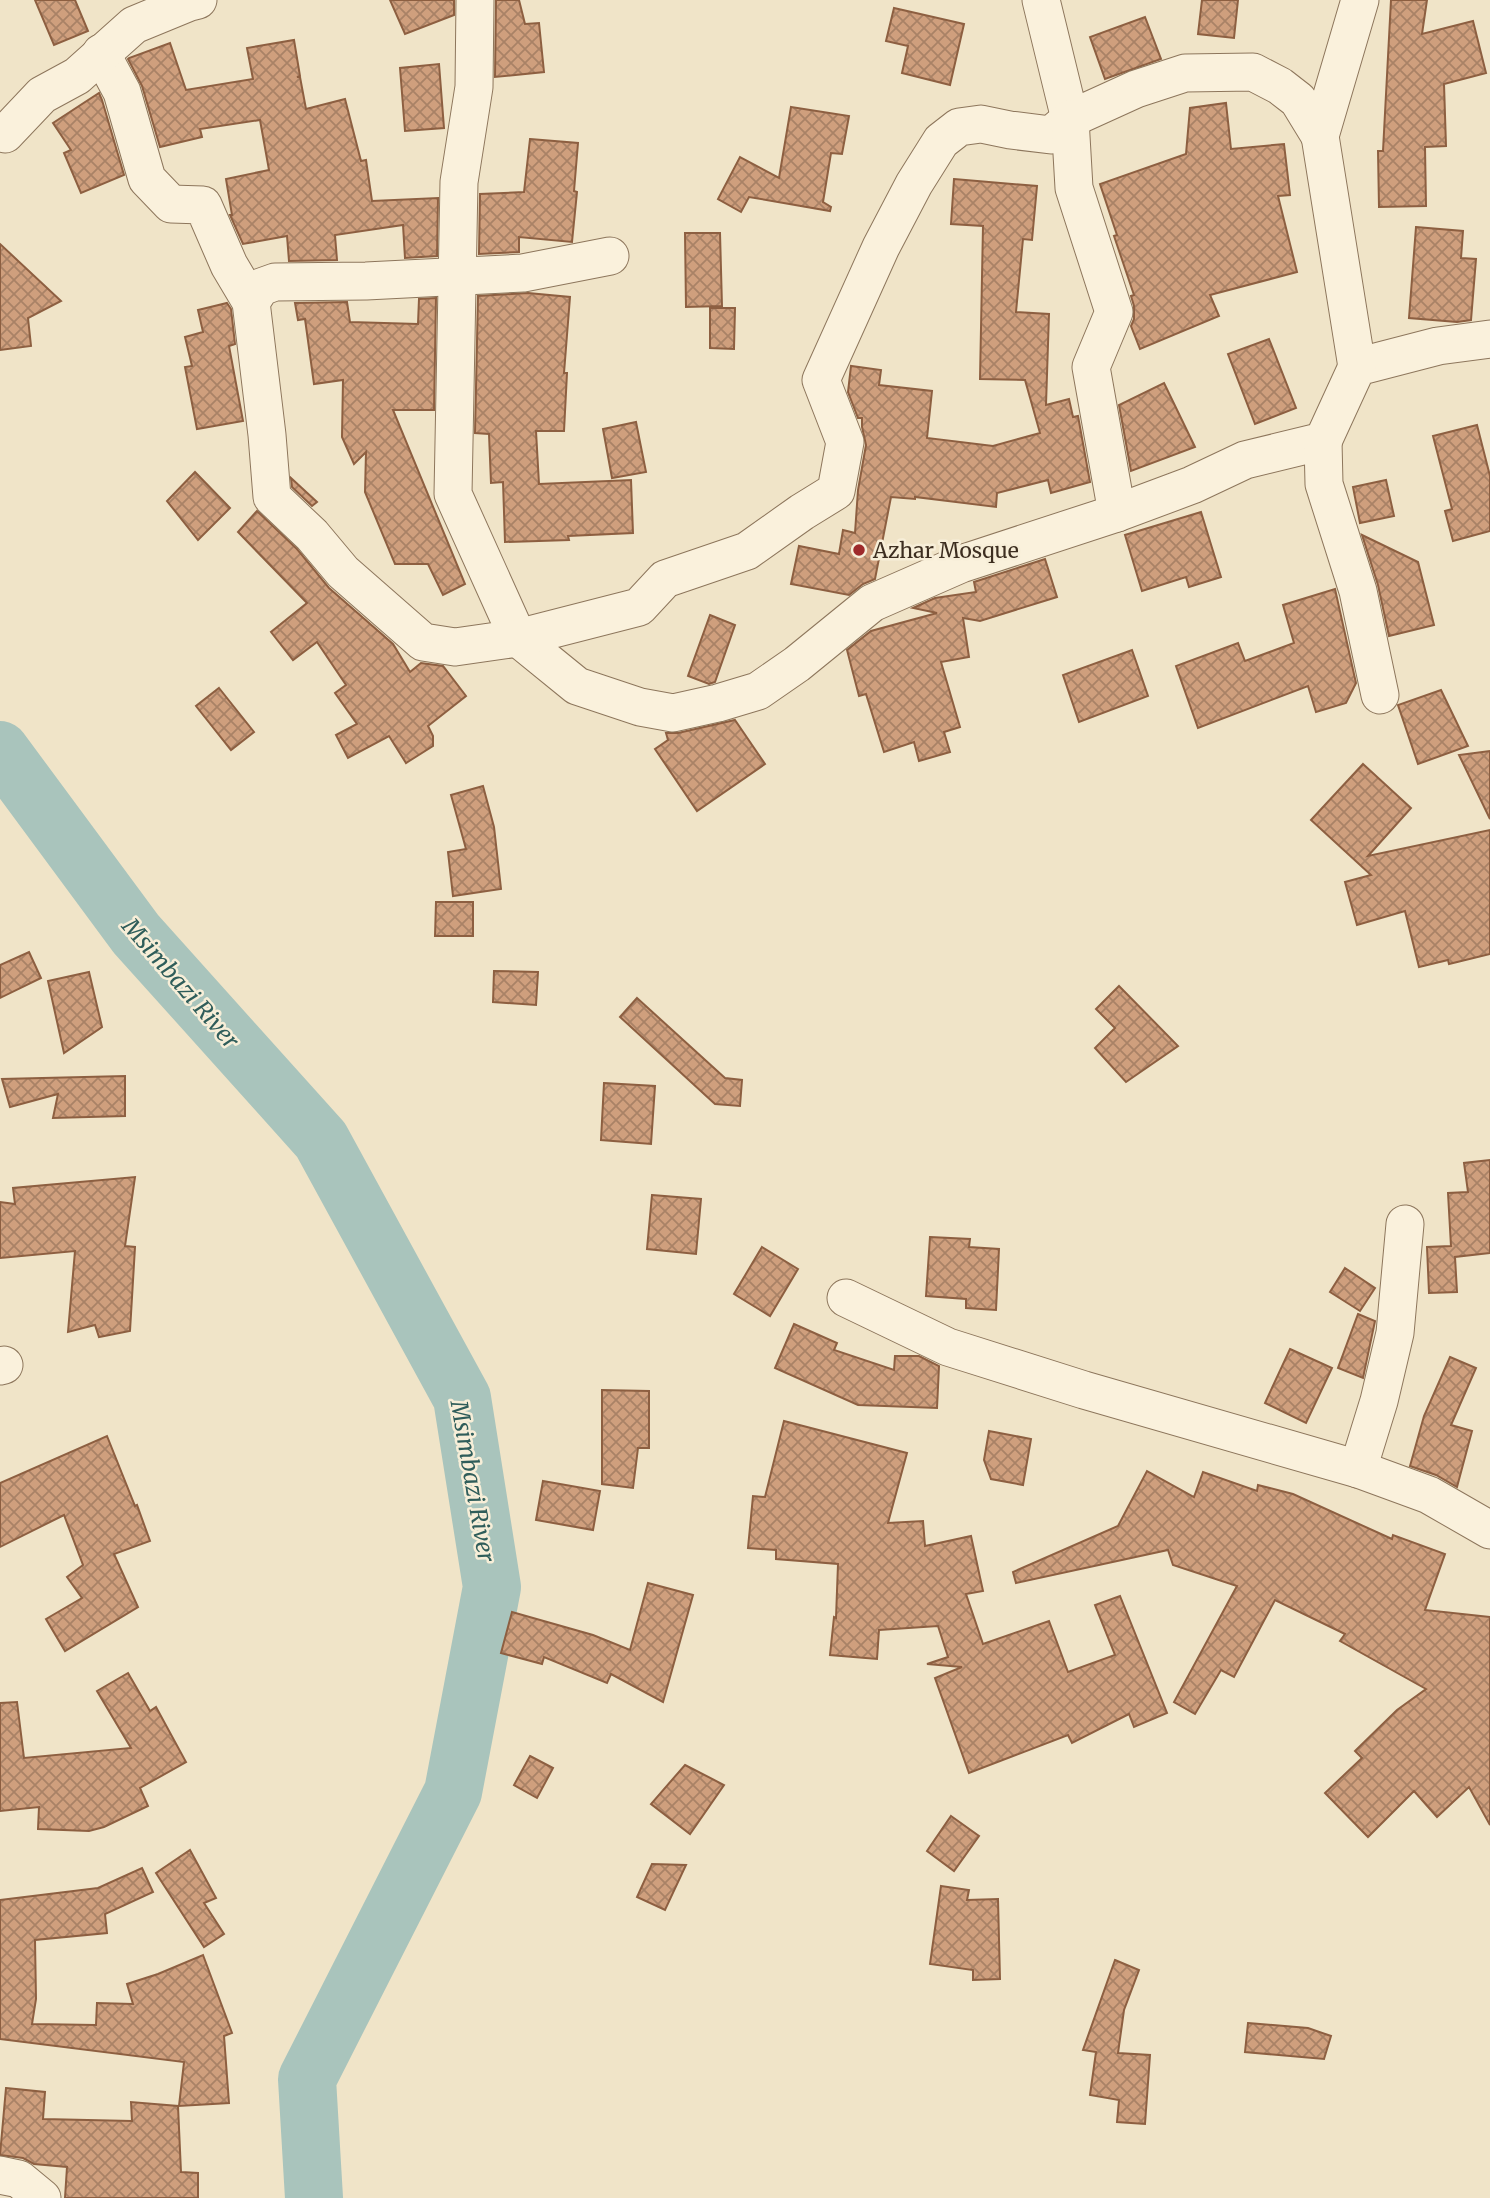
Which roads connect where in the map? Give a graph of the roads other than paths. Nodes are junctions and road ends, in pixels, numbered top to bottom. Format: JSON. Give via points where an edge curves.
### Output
{"nodes":[{"id":1,"x":198,"y":0,"type":"edge"},
{"id":2,"x":475,"y":0,"type":"edge"},
{"id":3,"x":1041,"y":0,"type":"edge"},
{"id":4,"x":1360,"y":0,"type":"edge"},
{"id":5,"x":101,"y":53,"type":"junction"},
{"id":6,"x":1070,"y":119,"type":"junction"},
{"id":7,"x":5,"y":134,"type":"dead end"},
{"id":8,"x":1320,"y":136,"type":"junction"},
{"id":9,"x":610,"y":256,"type":"dead end"},
{"id":10,"x":457,"y":278,"type":"junction"},
{"id":11,"x":251,"y":302,"type":"junction"},
{"id":12,"x":1490,"y":339,"type":"edge"},
{"id":13,"x":1357,"y":367,"type":"junction"},
{"id":14,"x":1323,"y":441,"type":"junction"},
{"id":15,"x":1117,"y":513,"type":"junction"},
{"id":16,"x":518,"y":638,"type":"junction"},
{"id":17,"x":1380,"y":695,"type":"dead end"},
{"id":18,"x":1405,"y":1224,"type":"dead end"},
{"id":19,"x":846,"y":1298,"type":"dead end"},
{"id":20,"x":1358,"y":1469,"type":"junction"},
{"id":21,"x":1490,"y":1530,"type":"edge"},
{"id":22,"x":0,"y":2175,"type":"edge"},
{"id":23,"x":43,"y":2198,"type":"edge"}],
"edges":[{"from":1,"to":5,"type":"street","via":[[134,25]]},
{"from":2,"to":10,"type":"street","via":[[474,87],[460,182]]},
{"from":3,"to":6,"type":"street"},
{"from":4,"to":8,"type":"street"},
{"from":5,"to":7,"type":"street","via":[[77,76],[42,95]]},
{"from":5,"to":11,"type":"street","via":[[122,92],[147,179],[171,204],[203,205]]},
{"from":6,"to":8,"type":"street","via":[[1185,72],[1253,72],[1298,100]]},
{"from":6,"to":15,"type":"street","via":[[1074,188],[1114,312],[1091,367]]},
{"from":6,"to":16,"type":"street","via":[[1051,135],[981,124],[959,127],[941,141],[881,247],[821,380],[845,442],[836,491],[747,551],[665,579],[639,607]]},
{"from":8,"to":13,"type":"street"},
{"from":9,"to":10,"type":"street","via":[[523,273]]},
{"from":10,"to":11,"type":"street","via":[[275,282],[261,287]]},
{"from":10,"to":16,"type":"street","via":[[453,494]]},
{"from":11,"to":16,"type":"street","via":[[272,497],[343,572],[424,642],[456,646]]},
{"from":12,"to":13,"type":"street","via":[[1438,346]]},
{"from":13,"to":14,"type":"street"},
{"from":14,"to":15,"type":"street","via":[[1245,460]]},
{"from":14,"to":17,"type":"street","via":[[1324,484],[1358,592]]},
{"from":15,"to":16,"type":"street","via":[[961,564],[872,603],[758,691],[718,704],[673,713],[640,708],[577,686]]},
{"from":18,"to":20,"type":"street","via":[[1395,1333]]},
{"from":19,"to":20,"type":"street","via":[[948,1347]]},
{"from":20,"to":21,"type":"street","via":[[1429,1495]]},
{"from":22,"to":23,"type":"street","via":[[19,2179]]}]}
